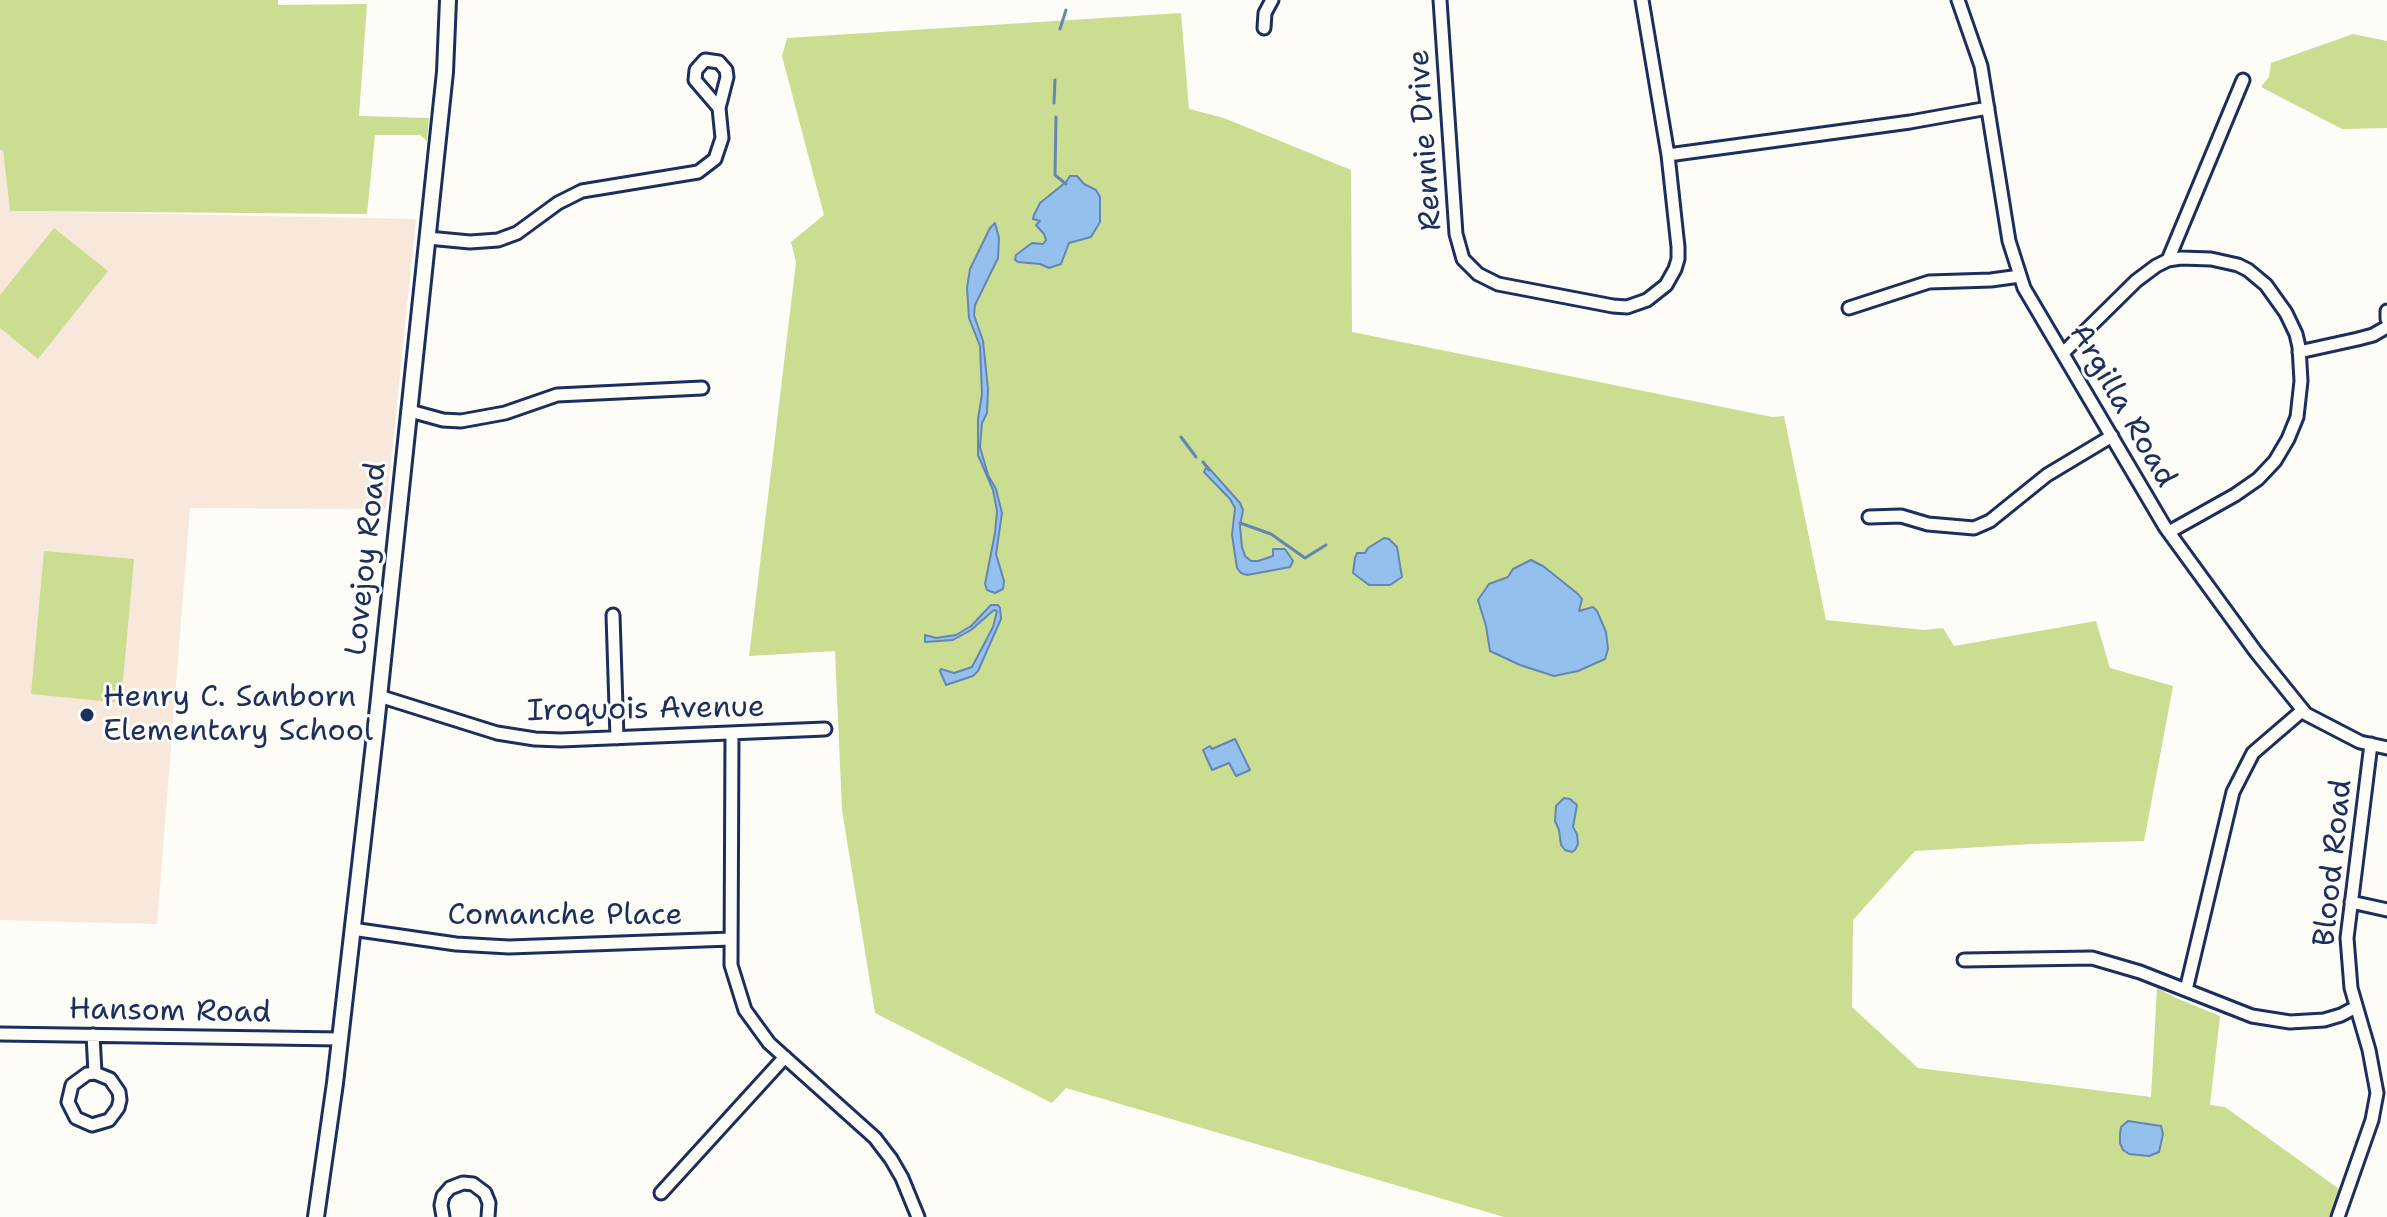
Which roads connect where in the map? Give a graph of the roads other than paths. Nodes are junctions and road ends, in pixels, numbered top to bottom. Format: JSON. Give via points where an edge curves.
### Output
{"nodes":[{"id":1,"x":448,"y":0,"type":"edge"},
{"id":2,"x":1272,"y":0,"type":"edge"},
{"id":3,"x":1440,"y":0,"type":"edge"},
{"id":4,"x":1642,"y":0,"type":"edge"},
{"id":5,"x":1958,"y":0,"type":"edge"},
{"id":6,"x":1264,"y":28,"type":"dead end"},
{"id":7,"x":2243,"y":80,"type":"dead end"},
{"id":8,"x":719,"y":108,"type":"dead end"},
{"id":9,"x":1988,"y":108,"type":"junction"},
{"id":10,"x":1668,"y":155,"type":"junction"},
{"id":11,"x":428,"y":238,"type":"junction"},
{"id":12,"x":2168,"y":260,"type":"junction"},
{"id":13,"x":2020,"y":276,"type":"junction"},
{"id":14,"x":1849,"y":308,"type":"dead end"},
{"id":15,"x":2387,"y":311,"type":"edge"},
{"id":16,"x":2387,"y":319,"type":"edge"},
{"id":17,"x":2387,"y":327,"type":"edge"},
{"id":18,"x":2299,"y":352,"type":"junction"},
{"id":19,"x":2063,"y":353,"type":"junction"},
{"id":20,"x":702,"y":388,"type":"dead end"},
{"id":21,"x":410,"y":411,"type":"junction"},
{"id":22,"x":2112,"y":436,"type":"junction"},
{"id":23,"x":1869,"y":517,"type":"dead end"},
{"id":24,"x":2169,"y":532,"type":"junction"},
{"id":25,"x":613,"y":615,"type":"dead end"},
{"id":26,"x":379,"y":696,"type":"junction"},
{"id":27,"x":2303,"y":710,"type":"junction"},
{"id":28,"x":825,"y":729,"type":"dead end"},
{"id":29,"x":732,"y":733,"type":"junction"},
{"id":30,"x":617,"y":738,"type":"junction"},
{"id":31,"x":2371,"y":744,"type":"junction"},
{"id":32,"x":2387,"y":748,"type":"edge"},
{"id":33,"x":2351,"y":902,"type":"junction"},
{"id":34,"x":2387,"y":910,"type":"edge"},
{"id":35,"x":352,"y":929,"type":"junction"},
{"id":36,"x":731,"y":939,"type":"junction"},
{"id":37,"x":1964,"y":960,"type":"dead end"},
{"id":38,"x":2186,"y":990,"type":"junction"},
{"id":39,"x":2356,"y":1007,"type":"junction"},
{"id":40,"x":0,"y":1034,"type":"edge"},
{"id":41,"x":93,"y":1035,"type":"junction"},
{"id":42,"x":340,"y":1039,"type":"junction"},
{"id":43,"x":785,"y":1057,"type":"junction"},
{"id":44,"x":95,"y":1073,"type":"junction"},
{"id":45,"x":661,"y":1193,"type":"dead end"},
{"id":46,"x":441,"y":1216,"type":"edge"},
{"id":47,"x":316,"y":1217,"type":"edge"},
{"id":48,"x":488,"y":1217,"type":"edge"},
{"id":49,"x":918,"y":1217,"type":"edge"},
{"id":50,"x":2338,"y":1217,"type":"edge"}],
"edges":[{"from":1,"to":11,"type":"main road","name":"Lovejoy Road"},
{"from":2,"to":6,"type":"street"},
{"from":3,"to":10,"type":"street","name":"Rennie Drive","via":[[1456,234],[1463,259],[1478,274],[1498,284],[1613,306],[1647,300],[1666,285],[1678,259]]},
{"from":4,"to":10,"type":"street","name":"Rennie Drive"},
{"from":5,"to":9,"type":"street","name":"Argilla Road","via":[[1976,48]]},
{"from":7,"to":12,"type":"street"},
{"from":8,"to":11,"type":"street","via":[[721,145],[698,172],[582,191],[498,240]]},
{"from":9,"to":10,"type":"street"},
{"from":9,"to":13,"type":"street","name":"Argilla Road","via":[[2009,241]]},
{"from":11,"to":21,"type":"main road","name":"Lovejoy Road"},
{"from":12,"to":18,"type":"street","via":[[2211,259],[2248,270],[2281,304]]},
{"from":12,"to":19,"type":"street","via":[[2136,281]]},
{"from":13,"to":14,"type":"street","via":[[1929,282]]},
{"from":13,"to":19,"type":"street","name":"Argilla Road"},
{"from":15,"to":16,"type":"street"},
{"from":17,"to":18,"type":"street"},
{"from":18,"to":24,"type":"street","via":[[2299,405],[2282,450],[2248,487]]},
{"from":19,"to":22,"type":"street","name":"Argilla Road"},
{"from":20,"to":21,"type":"street","via":[[557,395],[461,421]]},
{"from":21,"to":26,"type":"main road","name":"Lovejoy Road"},
{"from":22,"to":23,"type":"street","via":[[1974,528],[1901,516]]},
{"from":22,"to":24,"type":"street","name":"Argilla Road"},
{"from":24,"to":27,"type":"street","name":"Argilla Road"},
{"from":25,"to":30,"type":"street"},
{"from":26,"to":30,"type":"street","name":"Iroquois Avenue","via":[[516,737]]},
{"from":26,"to":35,"type":"main road","name":"Lovejoy Road"},
{"from":27,"to":31,"type":"street","name":"Argilla Road","via":[[2346,736]]},
{"from":27,"to":38,"type":"street","via":[[2253,753],[2233,792]]},
{"from":28,"to":29,"type":"street","name":"Iroquois Avenue"},
{"from":29,"to":30,"type":"street","name":"Iroquois Avenue"},
{"from":29,"to":36,"type":"street"},
{"from":31,"to":32,"type":"street","name":"Argilla Road"},
{"from":31,"to":33,"type":"street","name":"Blood Road"},
{"from":33,"to":34,"type":"street"},
{"from":33,"to":39,"type":"street","name":"Blood Road","via":[[2348,965]]},
{"from":35,"to":36,"type":"street","name":"Comanche Place","via":[[509,947]]},
{"from":35,"to":42,"type":"main road","name":"Lovejoy Road"},
{"from":36,"to":43,"type":"street","via":[[731,965],[745,1010]]},
{"from":37,"to":38,"type":"street","via":[[2092,958]]},
{"from":38,"to":39,"type":"street","via":[[2252,1016],[2290,1022],[2324,1020]]},
{"from":39,"to":50,"type":"street","name":"Blood Road","via":[[2377,1093]]},
{"from":40,"to":41,"type":"street","name":"Hansom Road"},
{"from":41,"to":42,"type":"street","name":"Hansom Road"},
{"from":41,"to":44,"type":"street"},
{"from":42,"to":47,"type":"main road","name":"Lovejoy Road"},
{"from":43,"to":45,"type":"street"},
{"from":43,"to":49,"type":"street","via":[[875,1138],[902,1178]]},
{"from":44,"to":44,"type":"street","via":[[110,1079],[120,1100],[109,1120],[92,1125],[76,1118],[68,1102],[72,1085]]},
{"from":46,"to":48,"type":"street","via":[[446,1192],[468,1183],[485,1193]]}]}
